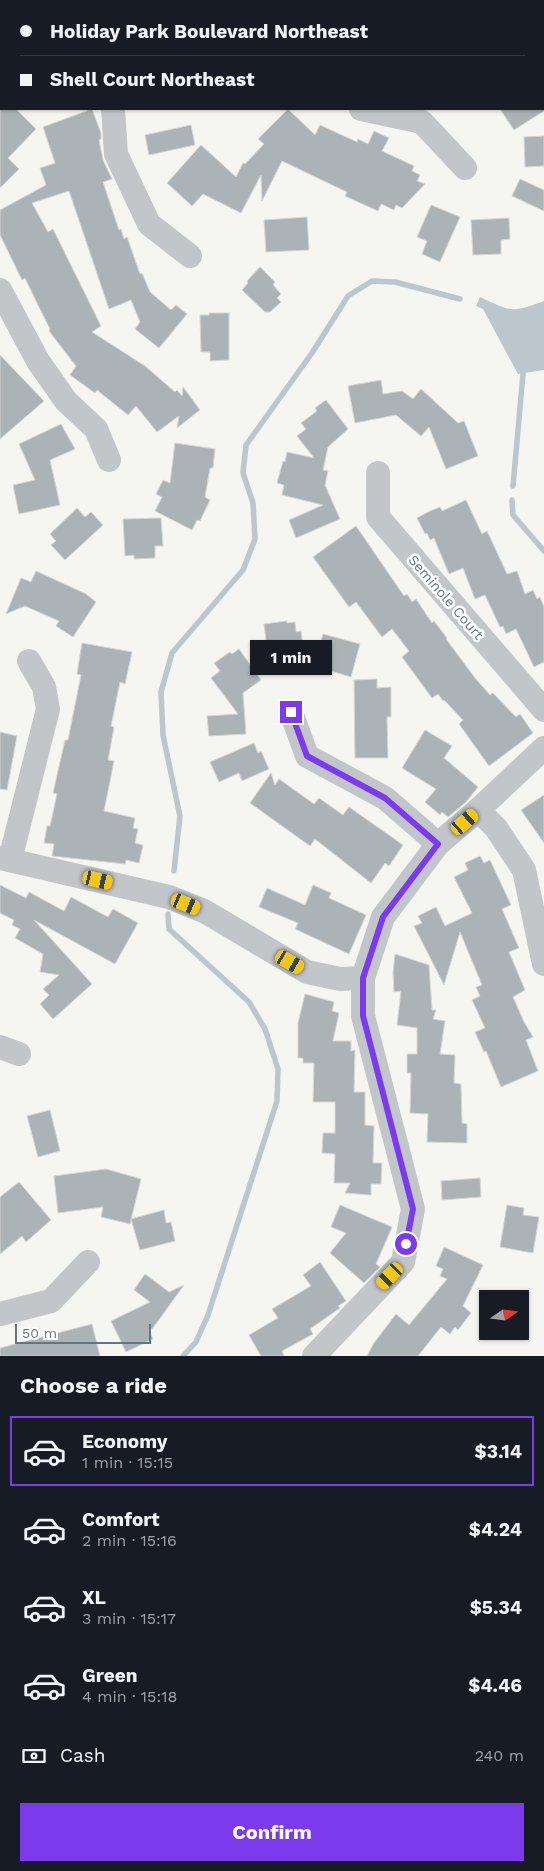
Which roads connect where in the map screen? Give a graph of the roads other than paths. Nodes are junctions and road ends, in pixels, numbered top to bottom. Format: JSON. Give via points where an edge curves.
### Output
{"nodes":[{"id":1,"x":113,"y":110,"type":"edge"},
{"id":2,"x":366,"y":110,"type":"edge"},
{"id":3,"x":465,"y":168,"type":"dead end"},
{"id":4,"x":190,"y":256,"type":"dead end"},
{"id":5,"x":0,"y":290,"type":"edge"},
{"id":6,"x":109,"y":460,"type":"dead end"},
{"id":7,"x":378,"y":473,"type":"dead end"},
{"id":8,"x":29,"y":662,"type":"dead end"},
{"id":9,"x":544,"y":710,"type":"edge"},
{"id":10,"x":291,"y":712,"type":"dead end"},
{"id":11,"x":544,"y":748,"type":"edge"},
{"id":12,"x":478,"y":810,"type":"junction"},
{"id":13,"x":438,"y":844,"type":"junction"},
{"id":14,"x":5,"y":859,"type":"edge"},
{"id":15,"x":544,"y":964,"type":"edge"},
{"id":16,"x":363,"y":978,"type":"junction"},
{"id":17,"x":88,"y":1262,"type":"dead end"},
{"id":18,"x":0,"y":1314,"type":"edge"},
{"id":19,"x":314,"y":1356,"type":"edge"}],
"edges":[{"from":1,"to":4,"type":"street","via":[[116,154],[149,224]]},
{"from":2,"to":3,"type":"street","via":[[422,122]]},
{"from":5,"to":6,"type":"street","via":[[38,361],[66,401],[96,429]]},
{"from":7,"to":9,"type":"street","name":"Seminole Court","via":[[378,517]]},
{"from":8,"to":14,"type":"street","via":[[44,686],[48,709]]},
{"from":10,"to":13,"type":"street","via":[[307,756],[385,798]]},
{"from":11,"to":12,"type":"street"},
{"from":12,"to":13,"type":"street"},
{"from":12,"to":15,"type":"street","via":[[496,828],[524,870]]},
{"from":13,"to":16,"type":"street","via":[[383,917]]},
{"from":14,"to":16,"type":"street","via":[[169,897],[204,911],[307,972],[340,979]]},
{"from":16,"to":19,"type":"street","via":[[363,1016],[413,1209],[403,1262]]},
{"from":17,"to":18,"type":"street","via":[[51,1301]]}]}
